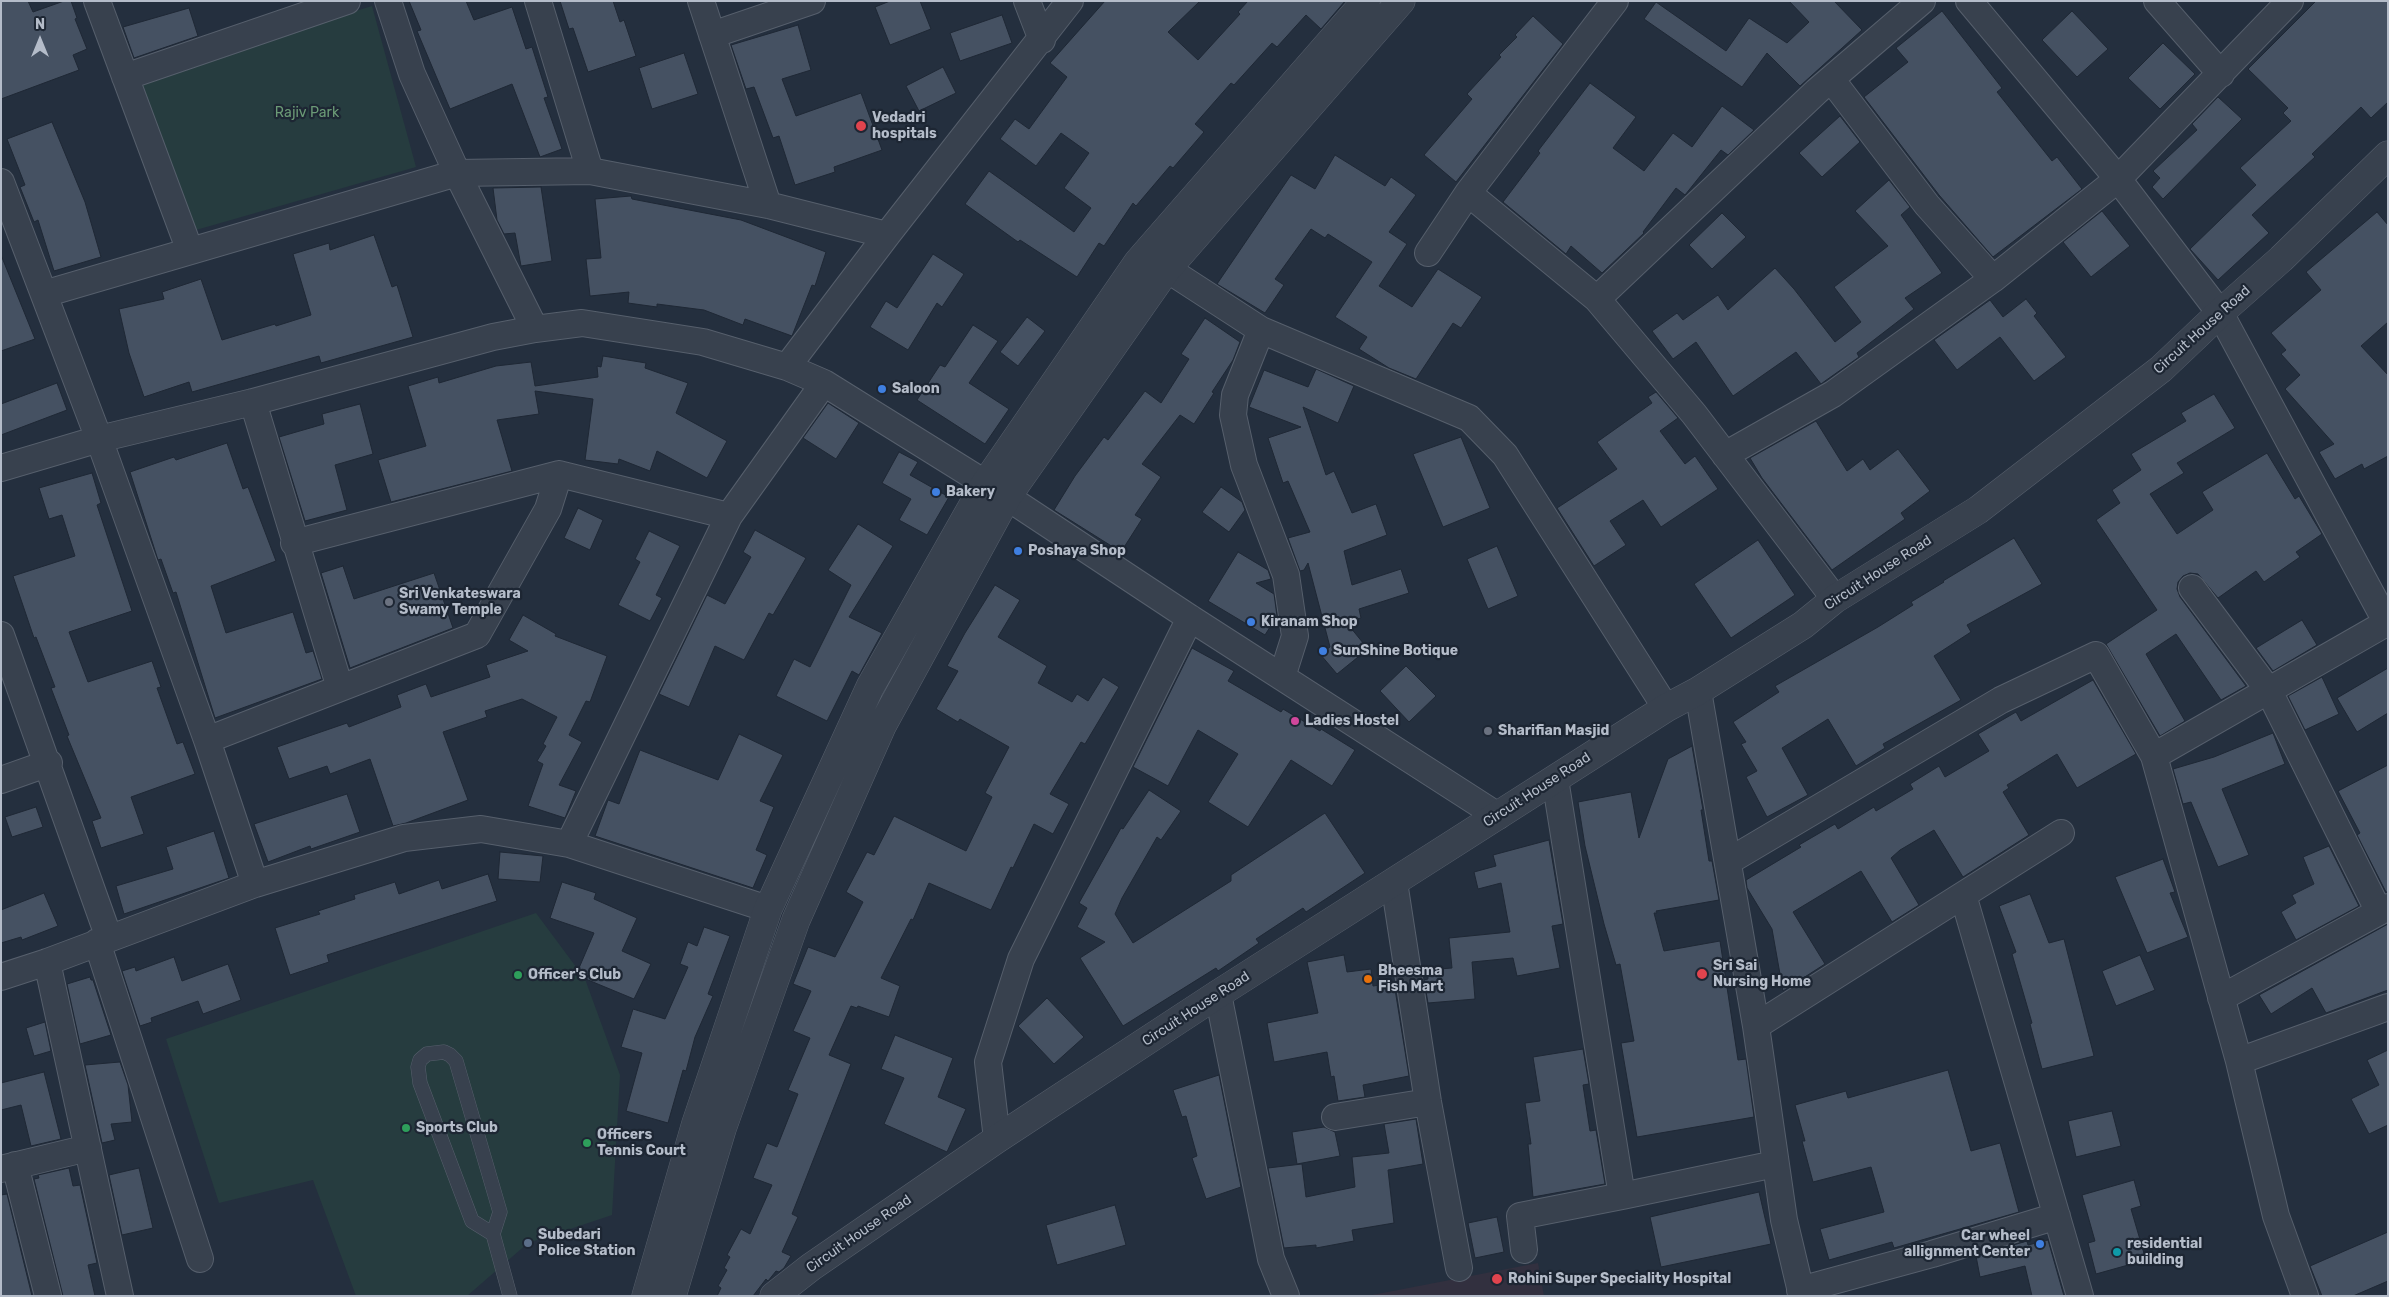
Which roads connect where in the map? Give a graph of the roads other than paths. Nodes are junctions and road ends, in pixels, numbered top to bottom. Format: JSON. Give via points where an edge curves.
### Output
{"nodes":[{"id":1,"x":97,"y":1,"type":"edge"},
{"id":2,"x":347,"y":1,"type":"edge"},
{"id":3,"x":388,"y":1,"type":"edge"},
{"id":4,"x":538,"y":1,"type":"edge"},
{"id":5,"x":701,"y":1,"type":"edge"},
{"id":6,"x":812,"y":1,"type":"edge"},
{"id":7,"x":1026,"y":1,"type":"edge"},
{"id":8,"x":1070,"y":1,"type":"edge"},
{"id":9,"x":1366,"y":1,"type":"edge"},
{"id":10,"x":1401,"y":1,"type":"edge"},
{"id":11,"x":1615,"y":1,"type":"edge"},
{"id":12,"x":1922,"y":1,"type":"edge"},
{"id":13,"x":1969,"y":1,"type":"edge"},
{"id":14,"x":2157,"y":1,"type":"edge"},
{"id":15,"x":2290,"y":1,"type":"edge"},
{"id":16,"x":712,"y":36,"type":"junction"},
{"id":17,"x":1042,"y":40,"type":"junction"},
{"id":18,"x":2221,"y":74,"type":"junction"},
{"id":19,"x":125,"y":77,"type":"junction"},
{"id":20,"x":1831,"y":80,"type":"junction"},
{"id":21,"x":2388,"y":155,"type":"edge"},
{"id":22,"x":590,"y":172,"type":"junction"},
{"id":23,"x":457,"y":173,"type":"junction"},
{"id":24,"x":2118,"y":180,"type":"junction"},
{"id":25,"x":1,"y":182,"type":"edge"},
{"id":26,"x":1468,"y":192,"type":"junction"},
{"id":27,"x":768,"y":205,"type":"junction"},
{"id":28,"x":887,"y":235,"type":"junction"},
{"id":29,"x":190,"y":251,"type":"junction"},
{"id":30,"x":1428,"y":253,"type":"dead end"},
{"id":31,"x":1167,"y":268,"type":"junction"},
{"id":32,"x":1993,"y":279,"type":"junction"},
{"id":33,"x":44,"y":294,"type":"junction"},
{"id":34,"x":1597,"y":300,"type":"junction"},
{"id":35,"x":2220,"y":312,"type":"junction"},
{"id":36,"x":535,"y":329,"type":"junction"},
{"id":37,"x":1261,"y":330,"type":"junction"},
{"id":38,"x":788,"y":367,"type":"junction"},
{"id":39,"x":824,"y":383,"type":"junction"},
{"id":40,"x":253,"y":402,"type":"junction"},
{"id":41,"x":99,"y":439,"type":"junction"},
{"id":42,"x":1725,"y":455,"type":"junction"},
{"id":43,"x":1,"y":468,"type":"edge"},
{"id":44,"x":558,"y":474,"type":"junction"},
{"id":45,"x":996,"y":490,"type":"junction"},
{"id":46,"x":729,"y":516,"type":"junction"},
{"id":47,"x":294,"y":543,"type":"junction"},
{"id":48,"x":2192,"y":588,"type":"dead end"},
{"id":49,"x":1835,"y":599,"type":"junction"},
{"id":50,"x":1190,"y":618,"type":"junction"},
{"id":51,"x":2387,"y":624,"type":"edge"},
{"id":52,"x":1,"y":635,"type":"edge"},
{"id":53,"x":1282,"y":677,"type":"junction"},
{"id":54,"x":340,"y":688,"type":"junction"},
{"id":55,"x":1698,"y":691,"type":"junction"},
{"id":56,"x":2270,"y":691,"type":"junction"},
{"id":57,"x":1666,"y":708,"type":"junction"},
{"id":58,"x":207,"y":740,"type":"junction"},
{"id":59,"x":2154,"y":756,"type":"junction"},
{"id":60,"x":48,"y":763,"type":"junction"},
{"id":61,"x":1554,"y":779,"type":"junction"},
{"id":62,"x":1,"y":780,"type":"edge"},
{"id":63,"x":1498,"y":816,"type":"junction"},
{"id":64,"x":2061,"y":833,"type":"dead end"},
{"id":65,"x":569,"y":844,"type":"junction"},
{"id":66,"x":1728,"y":861,"type":"junction"},
{"id":67,"x":1394,"y":882,"type":"junction"},
{"id":68,"x":255,"y":884,"type":"junction"},
{"id":69,"x":1963,"y":895,"type":"junction"},
{"id":70,"x":768,"y":909,"type":"junction"},
{"id":71,"x":2383,"y":910,"type":"edge"},
{"id":72,"x":103,"y":940,"type":"junction"},
{"id":73,"x":48,"y":962,"type":"junction"},
{"id":74,"x":1,"y":977,"type":"edge"},
{"id":75,"x":1218,"y":994,"type":"junction"},
{"id":76,"x":2222,"y":998,"type":"junction"},
{"id":77,"x":2388,"y":1007,"type":"edge"},
{"id":78,"x":1756,"y":1026,"type":"junction"},
{"id":79,"x":2239,"y":1062,"type":"junction"},
{"id":80,"x":1428,"y":1102,"type":"junction"},
{"id":81,"x":1335,"y":1117,"type":"dead end"},
{"id":82,"x":996,"y":1139,"type":"junction"},
{"id":83,"x":88,"y":1148,"type":"junction"},
{"id":84,"x":1776,"y":1164,"type":"junction"},
{"id":85,"x":8,"y":1167,"type":"edge"},
{"id":86,"x":1622,"y":1196,"type":"junction"},
{"id":87,"x":2057,"y":1216,"type":"junction"},
{"id":88,"x":493,"y":1234,"type":"junction"},
{"id":89,"x":1524,"y":1250,"type":"dead end"},
{"id":90,"x":200,"y":1258,"type":"dead end"},
{"id":91,"x":1459,"y":1268,"type":"dead end"},
{"id":92,"x":1801,"y":1293,"type":"edge"},
{"id":93,"x":48,"y":1296,"type":"edge"},
{"id":94,"x":120,"y":1296,"type":"edge"},
{"id":95,"x":510,"y":1296,"type":"edge"},
{"id":96,"x":646,"y":1296,"type":"edge"},
{"id":97,"x":672,"y":1296,"type":"edge"},
{"id":98,"x":774,"y":1296,"type":"edge"},
{"id":99,"x":1286,"y":1296,"type":"edge"},
{"id":100,"x":2080,"y":1296,"type":"edge"},
{"id":101,"x":2305,"y":1296,"type":"edge"}],
"edges":[{"from":1,"to":19,"type":"street"},
{"from":2,"to":19,"type":"street"},
{"from":3,"to":23,"type":"street","via":[[412,74]]},
{"from":4,"to":22,"type":"street"},
{"from":5,"to":16,"type":"street"},
{"from":6,"to":16,"type":"street"},
{"from":7,"to":17,"type":"street"},
{"from":8,"to":17,"type":"street"},
{"from":9,"to":45,"type":"street","via":[[1138,262]]},
{"from":10,"to":31,"type":"street"},
{"from":11,"to":26,"type":"street"},
{"from":12,"to":20,"type":"street"},
{"from":13,"to":24,"type":"street"},
{"from":14,"to":18,"type":"street"},
{"from":15,"to":18,"type":"street"},
{"from":16,"to":27,"type":"street"},
{"from":17,"to":28,"type":"street"},
{"from":18,"to":24,"type":"street"},
{"from":19,"to":29,"type":"street"},
{"from":20,"to":32,"type":"street","via":[[1927,204]]},
{"from":20,"to":34,"type":"street"},
{"from":21,"to":35,"type":"street","name":"Circuit House Road","via":[[2281,259]]},
{"from":22,"to":23,"type":"street"},
{"from":22,"to":27,"type":"street"},
{"from":23,"to":29,"type":"street"},
{"from":23,"to":36,"type":"street"},
{"from":24,"to":32,"type":"street"},
{"from":24,"to":35,"type":"street"},
{"from":25,"to":33,"type":"street"},
{"from":26,"to":30,"type":"street"},
{"from":26,"to":34,"type":"street"},
{"from":27,"to":28,"type":"street"},
{"from":28,"to":38,"type":"street"},
{"from":29,"to":33,"type":"street"},
{"from":31,"to":37,"type":"street"},
{"from":31,"to":45,"type":"street"},
{"from":32,"to":42,"type":"street","via":[[1833,394]]},
{"from":33,"to":41,"type":"street"},
{"from":34,"to":42,"type":"street"},
{"from":35,"to":49,"type":"street","name":"Circuit House Road","via":[[2161,369],[1978,510]]},
{"from":35,"to":51,"type":"street"},
{"from":36,"to":38,"type":"street","via":[[582,323],[703,342]]},
{"from":36,"to":40,"type":"street","via":[[494,337]]},
{"from":37,"to":53,"type":"street","via":[[1235,395],[1233,415],[1244,465],[1286,575],[1295,636]]},
{"from":37,"to":57,"type":"street","via":[[1469,418],[1505,455]]},
{"from":38,"to":39,"type":"street"},
{"from":39,"to":45,"type":"street"},
{"from":39,"to":46,"type":"street"},
{"from":40,"to":41,"type":"street"},
{"from":40,"to":47,"type":"street"},
{"from":41,"to":43,"type":"street"},
{"from":41,"to":58,"type":"street"},
{"from":42,"to":49,"type":"street"},
{"from":44,"to":46,"type":"street"},
{"from":44,"to":47,"type":"street"},
{"from":44,"to":54,"type":"street","via":[[548,509],[477,635]]},
{"from":45,"to":50,"type":"street"},
{"from":45,"to":70,"type":"street","via":[[870,687]]},
{"from":45,"to":97,"type":"street","via":[[882,726],[796,920],[722,1130]]},
{"from":46,"to":65,"type":"street"},
{"from":47,"to":54,"type":"street"},
{"from":48,"to":56,"type":"street"},
{"from":49,"to":55,"type":"street","name":"Circuit House Road","via":[[1803,625]]},
{"from":50,"to":53,"type":"street"},
{"from":50,"to":82,"type":"street","via":[[1021,959],[988,1062]]},
{"from":51,"to":56,"type":"street"},
{"from":52,"to":60,"type":"street"},
{"from":53,"to":63,"type":"street"},
{"from":54,"to":58,"type":"street"},
{"from":55,"to":57,"type":"street","name":"Circuit House Road"},
{"from":55,"to":66,"type":"street"},
{"from":56,"to":59,"type":"street"},
{"from":56,"to":71,"type":"street"},
{"from":57,"to":61,"type":"street","name":"Circuit House Road"},
{"from":58,"to":68,"type":"street"},
{"from":59,"to":66,"type":"street","via":[[2096,655],[2001,700]]},
{"from":59,"to":76,"type":"street"},
{"from":60,"to":62,"type":"street"},
{"from":60,"to":72,"type":"street"},
{"from":61,"to":63,"type":"street","name":"Circuit House Road"},
{"from":61,"to":86,"type":"street"},
{"from":63,"to":67,"type":"street","name":"Circuit House Road"},
{"from":64,"to":69,"type":"street"},
{"from":65,"to":68,"type":"street","via":[[481,829],[404,838]]},
{"from":65,"to":70,"type":"street"},
{"from":66,"to":78,"type":"street"},
{"from":67,"to":75,"type":"street","name":"Circuit House Road"},
{"from":67,"to":80,"type":"street"},
{"from":68,"to":72,"type":"street"},
{"from":69,"to":78,"type":"street"},
{"from":69,"to":87,"type":"street"},
{"from":70,"to":96,"type":"street","via":[[696,1123]]},
{"from":71,"to":76,"type":"street"},
{"from":72,"to":73,"type":"street"},
{"from":72,"to":90,"type":"street"},
{"from":73,"to":74,"type":"street"},
{"from":73,"to":83,"type":"street"},
{"from":75,"to":82,"type":"street","name":"Circuit House Road"},
{"from":75,"to":99,"type":"street","via":[[1271,1259]]},
{"from":76,"to":79,"type":"street"},
{"from":77,"to":79,"type":"street"},
{"from":78,"to":84,"type":"street"},
{"from":79,"to":101,"type":"street","via":[[2276,1216]]},
{"from":80,"to":81,"type":"street"},
{"from":80,"to":91,"type":"street"},
{"from":82,"to":98,"type":"street","name":"Circuit House Road"},
{"from":83,"to":85,"type":"street"},
{"from":83,"to":94,"type":"street"},
{"from":84,"to":86,"type":"street"},
{"from":84,"to":92,"type":"street","via":[[1784,1220]]},
{"from":85,"to":93,"type":"street"},
{"from":86,"to":89,"type":"street","via":[[1520,1216]]},
{"from":87,"to":92,"type":"street"},
{"from":87,"to":100,"type":"street"},
{"from":88,"to":88,"type":"lane","via":[[472,1221],[420,1083],[418,1067],[427,1054],[444,1052],[456,1061],[500,1212]]},
{"from":88,"to":95,"type":"lane"}]}
